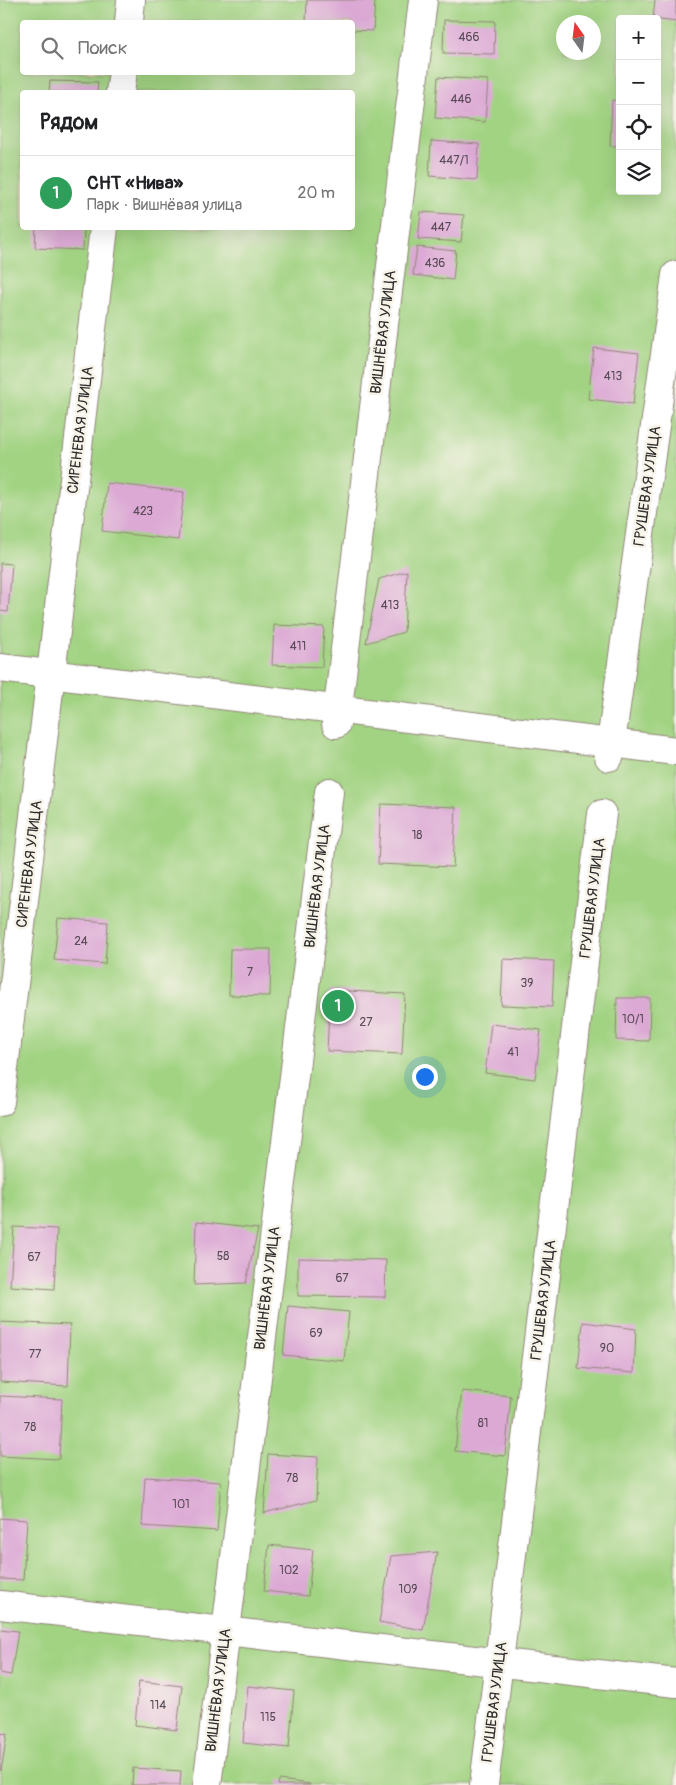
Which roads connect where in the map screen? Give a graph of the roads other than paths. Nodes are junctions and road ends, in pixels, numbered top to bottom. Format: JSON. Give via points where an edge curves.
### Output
{"nodes":[{"id":1,"x":132,"y":0,"type":"edge"},
{"id":2,"x":423,"y":0,"type":"edge"},
{"id":3,"x":129,"y":20,"type":"edge"},
{"id":4,"x":123,"y":75,"type":"edge"},
{"id":5,"x":120,"y":90,"type":"edge"},
{"id":6,"x":104,"y":230,"type":"edge"},
{"id":7,"x":676,"y":275,"type":"edge"},
{"id":8,"x":0,"y":668,"type":"edge"},
{"id":9,"x":51,"y":674,"type":"junction"},
{"id":10,"x":337,"y":716,"type":"junction"},
{"id":11,"x":610,"y":751,"type":"junction"},
{"id":12,"x":676,"y":751,"type":"edge"},
{"id":13,"x":329,"y":792,"type":"dead end"},
{"id":14,"x":602,"y":814,"type":"dead end"},
{"id":15,"x":0,"y":1102,"type":"edge"},
{"id":16,"x":0,"y":1605,"type":"edge"},
{"id":17,"x":225,"y":1629,"type":"junction"},
{"id":18,"x":499,"y":1661,"type":"junction"},
{"id":19,"x":676,"y":1683,"type":"edge"},
{"id":20,"x":207,"y":1785,"type":"edge"},
{"id":21,"x":484,"y":1785,"type":"edge"}],
"edges":[{"from":1,"to":3,"type":"street"},
{"from":2,"to":10,"type":"street","name":"ВИШНЁВАЯ УЛИЦА"},
{"from":4,"to":5,"type":"street"},
{"from":6,"to":9,"type":"street","name":"СИРЕНЕВАЯ УЛИЦА"},
{"from":7,"to":11,"type":"street","name":"ГРУШЕВАЯ УЛИЦА"},
{"from":8,"to":9,"type":"street"},
{"from":9,"to":10,"type":"street"},
{"from":9,"to":15,"type":"street","name":"СИРЕНЕВАЯ УЛИЦА"},
{"from":10,"to":11,"type":"street"},
{"from":11,"to":12,"type":"street"},
{"from":13,"to":17,"type":"street","name":"ВИШНЁВАЯ УЛИЦА"},
{"from":14,"to":18,"type":"street","name":"ГРУШЕВАЯ УЛИЦА"},
{"from":16,"to":17,"type":"street"},
{"from":17,"to":18,"type":"street"},
{"from":17,"to":20,"type":"street","name":"ВИШНЁВАЯ УЛИЦА"},
{"from":18,"to":19,"type":"street"},
{"from":18,"to":21,"type":"street","name":"ГРУШЕВАЯ УЛИЦА"}]}
